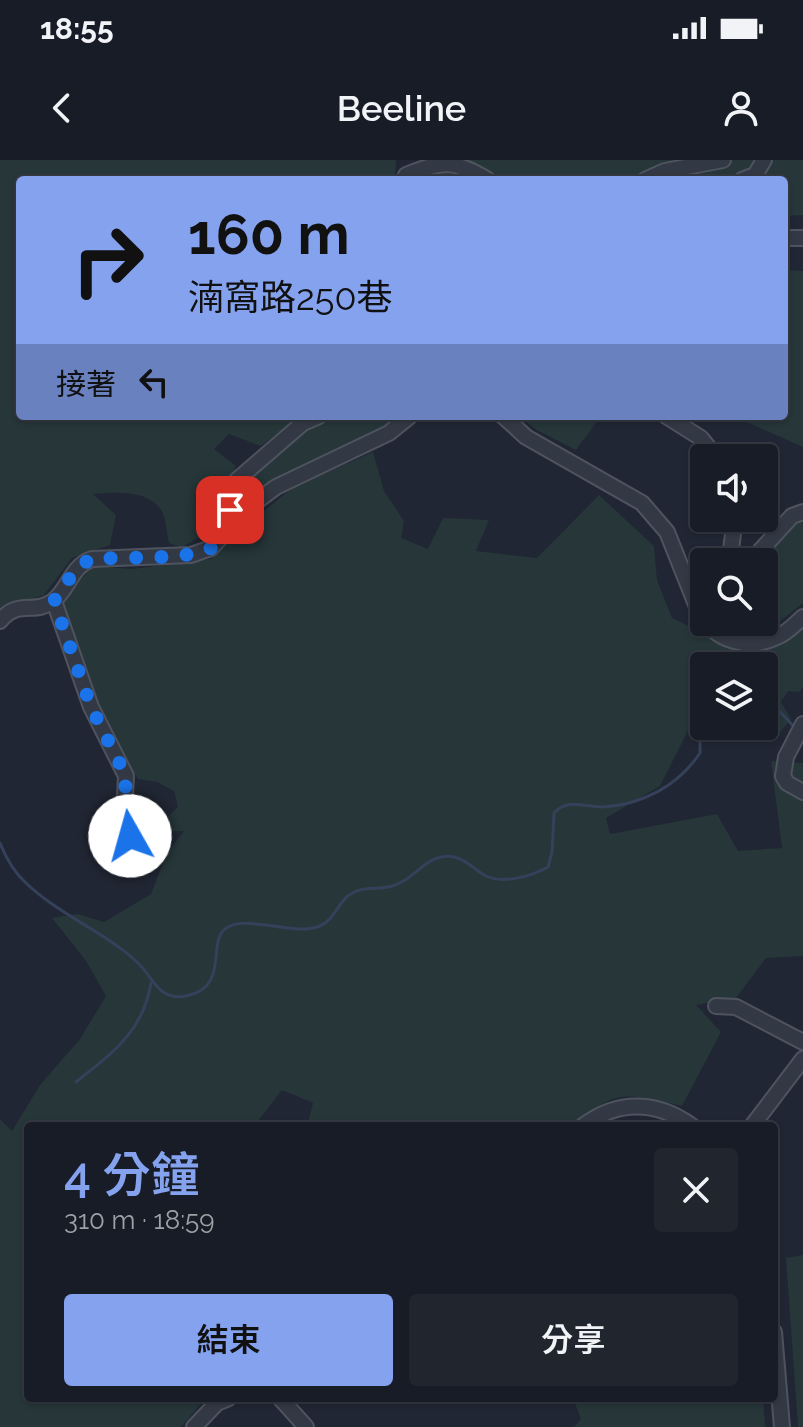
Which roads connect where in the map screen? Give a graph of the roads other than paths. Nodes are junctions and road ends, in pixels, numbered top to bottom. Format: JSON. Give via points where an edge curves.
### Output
{"nodes":[{"id":1,"x":723,"y":160,"type":"edge"},
{"id":2,"x":764,"y":160,"type":"edge"},
{"id":3,"x":408,"y":176,"type":"edge"},
{"id":4,"x":482,"y":176,"type":"edge"},
{"id":5,"x":654,"y":176,"type":"edge"},
{"id":6,"x":752,"y":176,"type":"edge"},
{"id":7,"x":310,"y":420,"type":"edge"},
{"id":8,"x":405,"y":420,"type":"edge"},
{"id":9,"x":507,"y":420,"type":"edge"},
{"id":10,"x":672,"y":420,"type":"edge"},
{"id":11,"x":706,"y":444,"type":"edge"},
{"id":12,"x":803,"y":512,"type":"edge"},
{"id":13,"x":228,"y":529,"type":"junction"},
{"id":14,"x":763,"y":548,"type":"edge"},
{"id":15,"x":54,"y":601,"type":"junction"},
{"id":16,"x":803,"y":617,"type":"edge"},
{"id":17,"x":0,"y":621,"type":"edge"},
{"id":18,"x":800,"y":730,"type":"edge"},
{"id":19,"x":803,"y":792,"type":"edge"},
{"id":20,"x":130,"y":836,"type":"dead end"},
{"id":21,"x":716,"y":1006,"type":"dead end"},
{"id":22,"x":803,"y":1042,"type":"edge"},
{"id":23,"x":803,"y":1059,"type":"edge"},
{"id":24,"x":588,"y":1122,"type":"edge"},
{"id":25,"x":684,"y":1122,"type":"edge"},
{"id":26,"x":755,"y":1122,"type":"edge"},
{"id":27,"x":778,"y":1380,"type":"edge"},
{"id":28,"x":219,"y":1402,"type":"edge"},
{"id":29,"x":284,"y":1402,"type":"edge"},
{"id":30,"x":194,"y":1427,"type":"edge"},
{"id":31,"x":306,"y":1427,"type":"edge"},
{"id":32,"x":782,"y":1427,"type":"edge"}],
"edges":[{"from":1,"to":5,"type":"lane"},
{"from":2,"to":6,"type":"lane"},
{"from":3,"to":4,"type":"lane","via":[[433,163],[464,163]]},
{"from":7,"to":13,"type":"lane","via":[[237,480]]},
{"from":8,"to":13,"type":"lane","via":[[389,433],[276,487]]},
{"from":9,"to":16,"type":"lane","via":[[526,437],[642,503],[667,532],[704,623],[717,635],[743,645],[775,638]]},
{"from":10,"to":11,"type":"lane"},
{"from":12,"to":14,"type":"lane","via":[[792,516]]},
{"from":13,"to":15,"type":"lane","via":[[211,548],[191,555],[84,562]]},
{"from":15,"to":17,"type":"lane","via":[[15,608]]},
{"from":15,"to":20,"type":"lane","via":[[91,707],[126,776],[124,816]]},
{"from":18,"to":19,"type":"lane","via":[[783,776]]},
{"from":21,"to":22,"type":"lane","via":[[736,1007]]},
{"from":23,"to":26,"type":"lane"},
{"from":24,"to":25,"type":"lane","via":[[621,1106],[645,1106]]},
{"from":27,"to":32,"type":"lane"},
{"from":28,"to":30,"type":"lane"},
{"from":29,"to":31,"type":"lane"}]}
